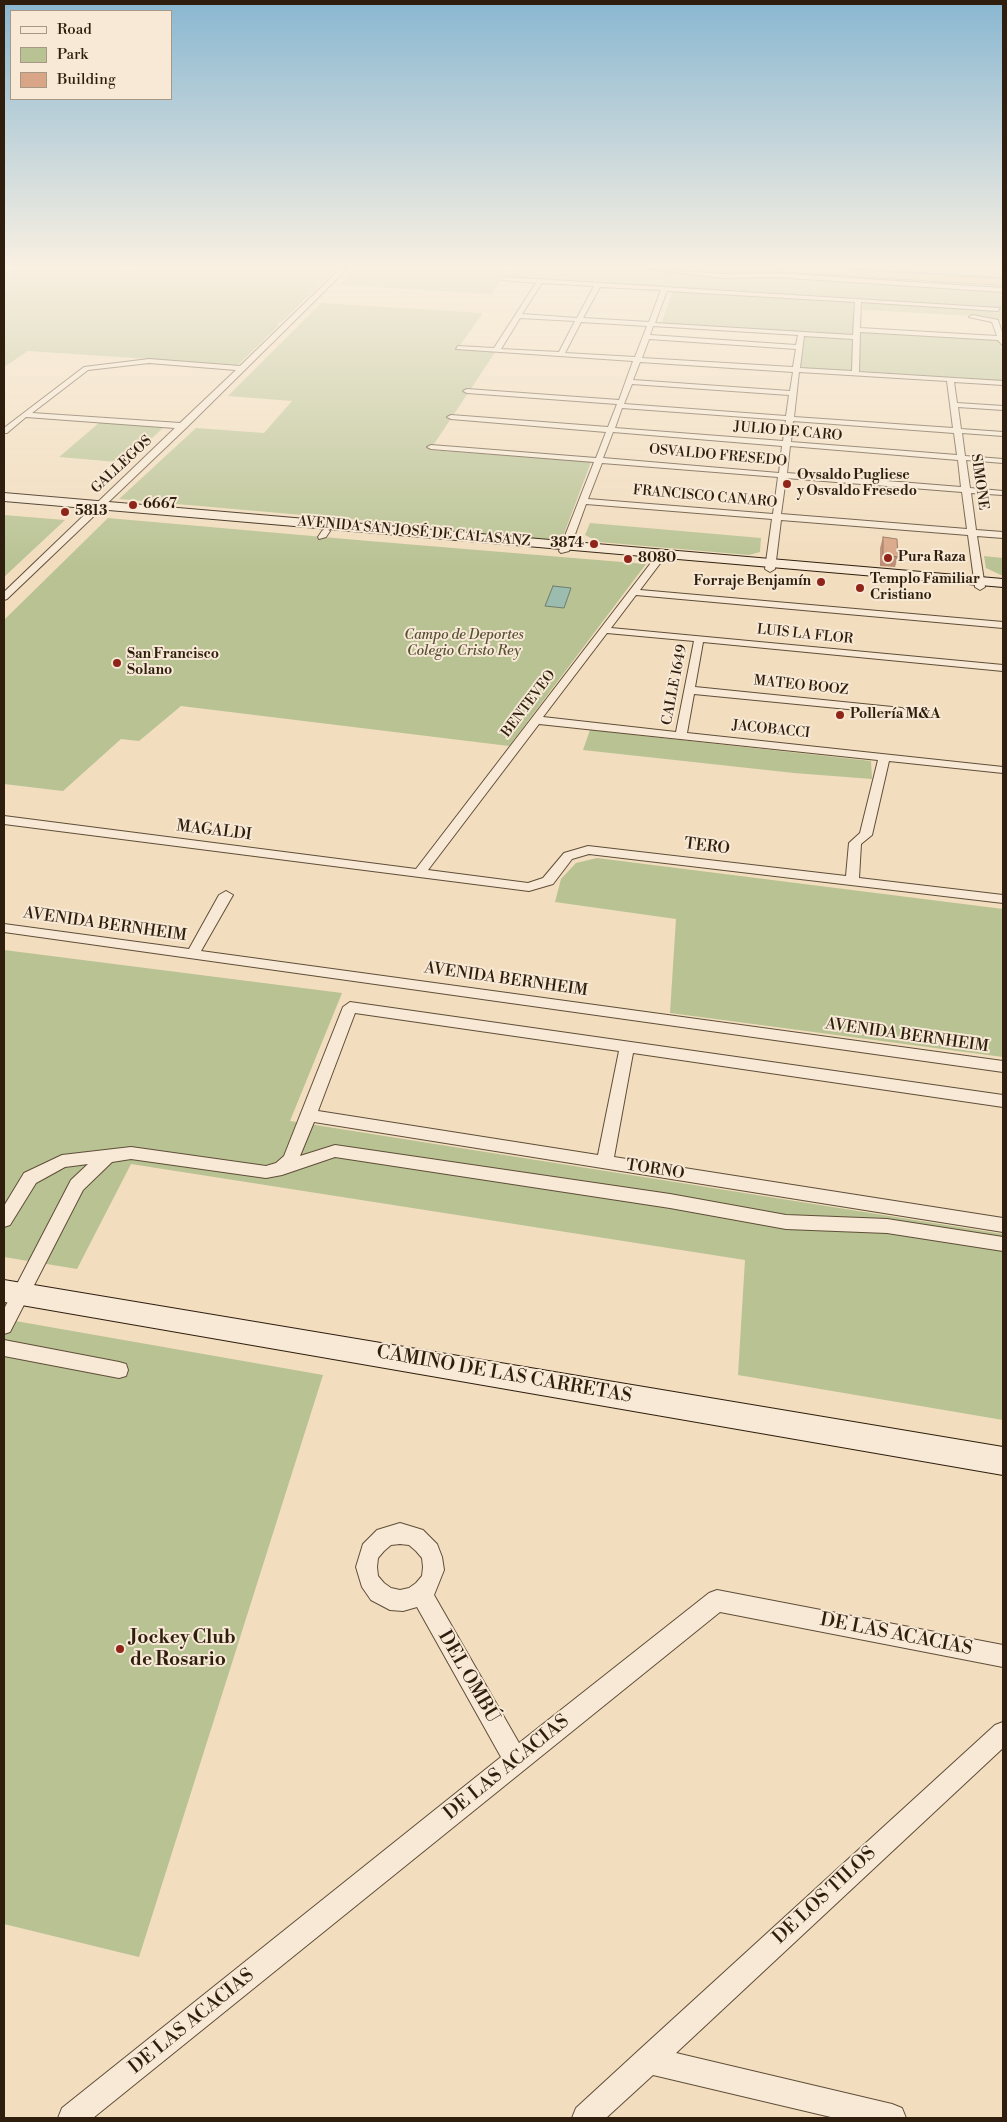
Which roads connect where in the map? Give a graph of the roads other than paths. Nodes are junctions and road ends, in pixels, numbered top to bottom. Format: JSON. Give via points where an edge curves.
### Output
{"nodes":[{"id":1,"x":86,"y":368,"type":"edge"},
{"id":2,"x":243,"y":368,"type":"edge"},
{"id":3,"x":634,"y":368,"type":"edge"},
{"id":4,"x":767,"y":368,"type":"edge"},
{"id":5,"x":855,"y":368,"type":"edge"},
{"id":6,"x":796,"y":370,"type":"junction"},
{"id":7,"x":855,"y":373,"type":"junction"},
{"id":8,"x":950,"y":380,"type":"junction"},
{"id":9,"x":629,"y":382,"type":"junction"},
{"id":10,"x":1003,"y":384,"type":"edge"},
{"id":11,"x":467,"y":391,"type":"dead end"},
{"id":12,"x":792,"y":394,"type":"junction"},
{"id":13,"x":620,"y":404,"type":"junction"},
{"id":14,"x":954,"y":405,"type":"junction"},
{"id":15,"x":1003,"y":408,"type":"edge"},
{"id":16,"x":25,"y":415,"type":"junction"},
{"id":17,"x":451,"y":417,"type":"dead end"},
{"id":18,"x":788,"y":418,"type":"junction"},
{"id":19,"x":184,"y":426,"type":"junction"},
{"id":20,"x":4,"y":430,"type":"edge"},
{"id":21,"x":610,"y":430,"type":"junction"},
{"id":22,"x":958,"y":431,"type":"junction"},
{"id":23,"x":1003,"y":434,"type":"edge"},
{"id":24,"x":786,"y":444,"type":"junction"},
{"id":25,"x":431,"y":447,"type":"dead end"},
{"id":26,"x":961,"y":458,"type":"junction"},
{"id":27,"x":598,"y":460,"type":"junction"},
{"id":28,"x":1003,"y":461,"type":"edge"},
{"id":29,"x":783,"y":475,"type":"junction"},
{"id":30,"x":966,"y":490,"type":"junction"},
{"id":31,"x":1003,"y":493,"type":"edge"},
{"id":32,"x":4,"y":497,"type":"edge"},
{"id":33,"x":583,"y":500,"type":"junction"},
{"id":34,"x":4,"y":503,"type":"edge"},
{"id":35,"x":96,"y":508,"type":"junction"},
{"id":36,"x":777,"y":517,"type":"junction"},
{"id":37,"x":972,"y":533,"type":"junction"},
{"id":38,"x":1003,"y":535,"type":"edge"},
{"id":39,"x":565,"y":548,"type":"junction"},
{"id":40,"x":661,"y":556,"type":"junction"},
{"id":41,"x":771,"y":566,"type":"junction"},
{"id":42,"x":1003,"y":583,"type":"edge"},
{"id":43,"x":979,"y":584,"type":"junction"},
{"id":44,"x":1003,"y":590,"type":"edge"},
{"id":45,"x":634,"y":592,"type":"junction"},
{"id":46,"x":4,"y":597,"type":"edge"},
{"id":47,"x":1003,"y":625,"type":"edge"},
{"id":48,"x":605,"y":630,"type":"junction"},
{"id":49,"x":699,"y":639,"type":"junction"},
{"id":50,"x":1003,"y":668,"type":"edge"},
{"id":51,"x":690,"y":690,"type":"junction"},
{"id":52,"x":908,"y":715,"type":"dead end"},
{"id":53,"x":536,"y":720,"type":"junction"},
{"id":54,"x":681,"y":736,"type":"junction"},
{"id":55,"x":884,"y":758,"type":"junction"},
{"id":56,"x":1003,"y":770,"type":"edge"},
{"id":57,"x":4,"y":820,"type":"edge"},
{"id":58,"x":419,"y":873,"type":"junction"},
{"id":59,"x":852,"y":881,"type":"junction"},
{"id":60,"x":226,"y":894,"type":"dead end"},
{"id":61,"x":1003,"y":899,"type":"edge"},
{"id":62,"x":4,"y":928,"type":"edge"},
{"id":63,"x":192,"y":954,"type":"junction"},
{"id":64,"x":627,"y":1047,"type":"junction"},
{"id":65,"x":1003,"y":1067,"type":"edge"},
{"id":66,"x":1003,"y":1101,"type":"edge"},
{"id":67,"x":307,"y":1115,"type":"junction"},
{"id":68,"x":108,"y":1155,"type":"junction"},
{"id":69,"x":604,"y":1162,"type":"junction"},
{"id":70,"x":281,"y":1169,"type":"junction"},
{"id":71,"x":4,"y":1220,"type":"edge"},
{"id":72,"x":1003,"y":1225,"type":"edge"},
{"id":73,"x":1003,"y":1244,"type":"edge"},
{"id":74,"x":12,"y":1293,"type":"edge"},
{"id":75,"x":4,"y":1326,"type":"edge"},
{"id":76,"x":4,"y":1348,"type":"edge"},
{"id":77,"x":119,"y":1370,"type":"dead end"},
{"id":78,"x":1003,"y":1461,"type":"edge"},
{"id":79,"x":421,"y":1593,"type":"dead end"},
{"id":80,"x":1003,"y":1656,"type":"edge"},
{"id":81,"x":1003,"y":1733,"type":"edge"},
{"id":82,"x":516,"y":1760,"type":"junction"},
{"id":83,"x":647,"y":2060,"type":"junction"},
{"id":84,"x":72,"y":2118,"type":"edge"},
{"id":85,"x":586,"y":2118,"type":"edge"},
{"id":86,"x":892,"y":2118,"type":"edge"}],
"edges":[{"from":1,"to":16,"type":"street"},
{"from":2,"to":19,"type":"street","name":"GALLEGOS"},
{"from":3,"to":9,"type":"street"},
{"from":4,"to":6,"type":"street"},
{"from":5,"to":7,"type":"street"},
{"from":6,"to":7,"type":"street"},
{"from":6,"to":12,"type":"street"},
{"from":7,"to":8,"type":"street"},
{"from":8,"to":10,"type":"street"},
{"from":8,"to":14,"type":"street","name":"SIMONE"},
{"from":9,"to":12,"type":"street"},
{"from":9,"to":13,"type":"street"},
{"from":11,"to":13,"type":"street"},
{"from":12,"to":18,"type":"street"},
{"from":13,"to":18,"type":"street"},
{"from":13,"to":21,"type":"street"},
{"from":14,"to":15,"type":"street"},
{"from":14,"to":22,"type":"street","name":"SIMONE"},
{"from":16,"to":19,"type":"street"},
{"from":16,"to":20,"type":"street"},
{"from":17,"to":21,"type":"street","name":"JULIO DE CARO"},
{"from":18,"to":22,"type":"street"},
{"from":18,"to":24,"type":"street"},
{"from":19,"to":35,"type":"street","name":"GALLEGOS"},
{"from":21,"to":24,"type":"street","name":"JULIO DE CARO"},
{"from":21,"to":27,"type":"street"},
{"from":22,"to":23,"type":"street"},
{"from":22,"to":26,"type":"street","name":"SIMONE"},
{"from":24,"to":26,"type":"street","name":"JULIO DE CARO"},
{"from":24,"to":29,"type":"street"},
{"from":25,"to":27,"type":"street","name":"OSVALDO FRESEDO"},
{"from":26,"to":28,"type":"street","name":"JULIO DE CARO"},
{"from":26,"to":30,"type":"street","name":"SIMONE"},
{"from":27,"to":29,"type":"street","name":"OSVALDO FRESEDO"},
{"from":27,"to":33,"type":"street"},
{"from":29,"to":30,"type":"street","name":"OSVALDO FRESEDO"},
{"from":29,"to":36,"type":"street"},
{"from":30,"to":31,"type":"street","name":"OSVALDO FRESEDO"},
{"from":30,"to":37,"type":"street","name":"SIMONE"},
{"from":32,"to":35,"type":"main road","name":"AVENIDA SAN JOSÉ DE CALASANZ"},
{"from":33,"to":36,"type":"street","name":"FRANCISCO CANARO"},
{"from":33,"to":39,"type":"street"},
{"from":34,"to":35,"type":"main road","name":"AVENIDA SAN JOSÉ DE CALASANZ"},
{"from":35,"to":39,"type":"main road","name":"AVENIDA SAN JOSÉ DE CALASANZ"},
{"from":35,"to":39,"type":"main road","name":"AVENIDA SAN JOSÉ DE CALASANZ","via":[[324,534]]},
{"from":35,"to":46,"type":"street","name":"GALLEGOS"},
{"from":36,"to":37,"type":"street","name":"FRANCISCO CANARO"},
{"from":36,"to":41,"type":"street"},
{"from":37,"to":38,"type":"street","name":"FRANCISCO CANARO"},
{"from":37,"to":43,"type":"street","name":"SIMONE"},
{"from":39,"to":40,"type":"main road","name":"AVENIDA SAN JOSÉ DE CALASANZ"},
{"from":40,"to":41,"type":"main road","name":"AVENIDA SAN JOSÉ DE CALASANZ"},
{"from":40,"to":45,"type":"street","name":"BENTEVEO"},
{"from":41,"to":43,"type":"main road","name":"AVENIDA SAN JOSÉ DE CALASANZ"},
{"from":42,"to":43,"type":"main road","name":"AVENIDA SAN JOSÉ DE CALASANZ"},
{"from":43,"to":44,"type":"main road","name":"AVENIDA SAN JOSÉ DE CALASANZ"},
{"from":45,"to":47,"type":"street"},
{"from":45,"to":48,"type":"street","name":"BENTEVEO"},
{"from":48,"to":49,"type":"street","name":"LUIS LA FLOR"},
{"from":48,"to":53,"type":"street","name":"BENTEVEO"},
{"from":49,"to":50,"type":"street","name":"LUIS LA FLOR"},
{"from":49,"to":51,"type":"street","name":"CALLE 1649"},
{"from":51,"to":52,"type":"street","name":"MATEO BOOZ","via":[[902,711]]},
{"from":51,"to":54,"type":"street","name":"CALLE 1649"},
{"from":53,"to":54,"type":"street","name":"JACOBACCI"},
{"from":53,"to":58,"type":"street","name":"BENTEVEO"},
{"from":54,"to":55,"type":"street","name":"JACOBACCI"},
{"from":55,"to":56,"type":"street","name":"JACOBACCI"},
{"from":55,"to":59,"type":"street","via":[[866,835],[855,843]]},
{"from":57,"to":58,"type":"street","name":"MAGALDI"},
{"from":58,"to":59,"type":"street","name":"TERO","via":[[529,887],[548,881],[568,856],[588,850]]},
{"from":59,"to":61,"type":"street","name":"TERO"},
{"from":60,"to":63,"type":"street"},
{"from":62,"to":63,"type":"street","name":"AVENIDA BERNHEIM"},
{"from":63,"to":65,"type":"street","name":"AVENIDA BERNHEIM"},
{"from":64,"to":66,"type":"street"},
{"from":64,"to":67,"type":"street","via":[[350,1007]]},
{"from":64,"to":69,"type":"street"},
{"from":67,"to":69,"type":"street","name":"TORNO"},
{"from":67,"to":70,"type":"street","via":[[291,1160]]},
{"from":68,"to":70,"type":"street","via":[[131,1153],[266,1172]]},
{"from":68,"to":71,"type":"street","via":[[62,1161],[30,1178]]},
{"from":68,"to":74,"type":"street","via":[[77,1185]]},
{"from":69,"to":72,"type":"street","name":"TORNO"},
{"from":70,"to":73,"type":"street","via":[[336,1151],[670,1201],[786,1222],[887,1226]]},
{"from":74,"to":75,"type":"street"},
{"from":74,"to":78,"type":"main road","name":"CAMINO DE LAS CARRETAS"},
{"from":76,"to":77,"type":"street"},
{"from":79,"to":82,"type":"street","name":"DEL OMBÚ"},
{"from":80,"to":82,"type":"street","name":"DE LAS ACACIAS","via":[[717,1601]]},
{"from":81,"to":83,"type":"street","name":"DE LOS TILOS"},
{"from":82,"to":84,"type":"street","name":"DE LAS ACACIAS"},
{"from":83,"to":85,"type":"street","name":"DE LOS TILOS"},
{"from":83,"to":86,"type":"street"}]}
